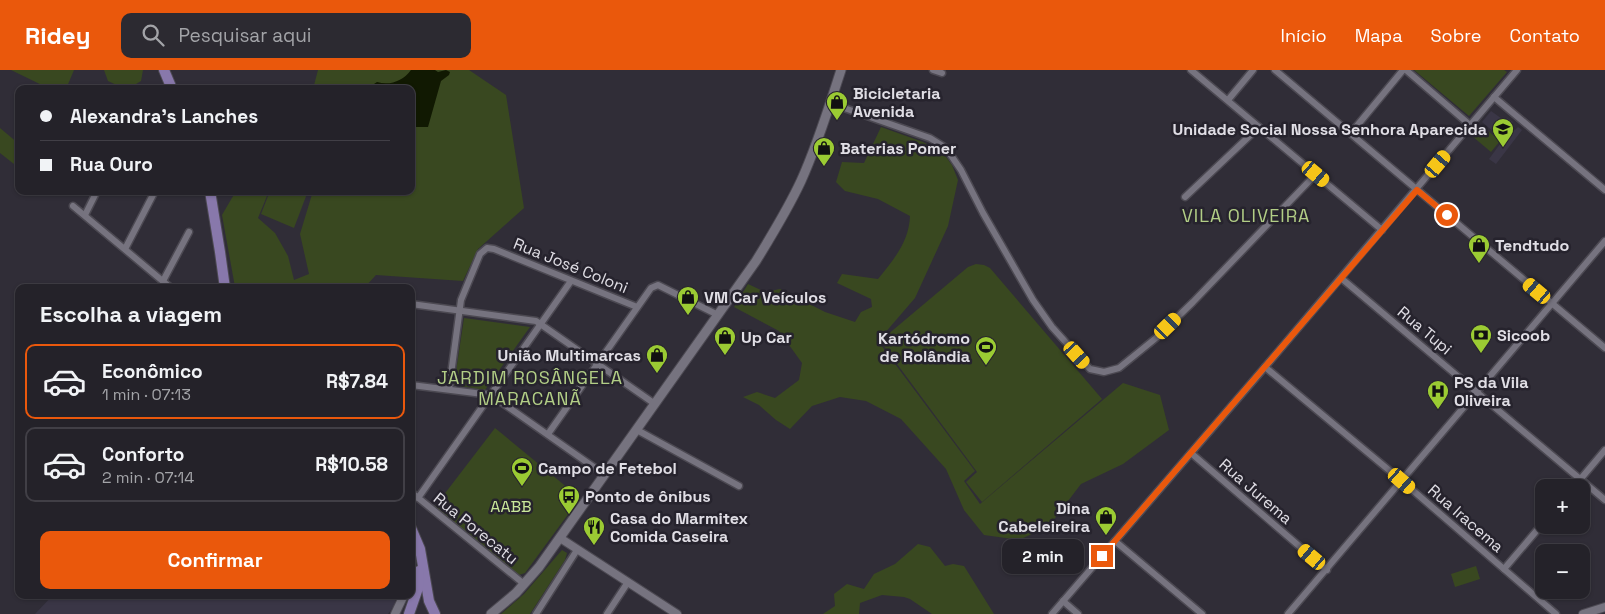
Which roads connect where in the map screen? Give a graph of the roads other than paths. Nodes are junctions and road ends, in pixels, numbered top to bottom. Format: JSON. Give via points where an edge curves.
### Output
{"nodes":[{"id":1,"x":164,"y":70,"type":"edge"},
{"id":2,"x":841,"y":70,"type":"edge"},
{"id":3,"x":933,"y":70,"type":"edge"},
{"id":4,"x":1191,"y":70,"type":"edge"},
{"id":5,"x":1253,"y":70,"type":"edge"},
{"id":6,"x":1275,"y":70,"type":"edge"},
{"id":7,"x":1405,"y":70,"type":"edge"},
{"id":8,"x":1517,"y":70,"type":"edge"},
{"id":9,"x":942,"y":73,"type":"dead end"},
{"id":10,"x":170,"y":85,"type":"edge"},
{"id":11,"x":1494,"y":97,"type":"junction"},
{"id":12,"x":1228,"y":100,"type":"junction"},
{"id":13,"x":830,"y":103,"type":"junction"},
{"id":14,"x":1470,"y":125,"type":"junction"},
{"id":15,"x":1259,"y":127,"type":"junction"},
{"id":16,"x":1351,"y":133,"type":"junction"},
{"id":17,"x":1316,"y":174,"type":"junction"},
{"id":18,"x":1417,"y":190,"type":"junction"},
{"id":19,"x":1605,"y":190,"type":"edge"},
{"id":20,"x":96,"y":195,"type":"edge"},
{"id":21,"x":153,"y":195,"type":"edge"},
{"id":22,"x":211,"y":195,"type":"edge"},
{"id":23,"x":1185,"y":197,"type":"dead end"},
{"id":24,"x":73,"y":206,"type":"dead end"},
{"id":25,"x":85,"y":216,"type":"junction"},
{"id":26,"x":1382,"y":230,"type":"junction"},
{"id":27,"x":189,"y":232,"type":"dead end"},
{"id":28,"x":1605,"y":241,"type":"edge"},
{"id":29,"x":125,"y":249,"type":"junction"},
{"id":30,"x":1341,"y":278,"type":"junction"},
{"id":31,"x":571,"y":280,"type":"junction"},
{"id":32,"x":163,"y":281,"type":"junction"},
{"id":33,"x":166,"y":284,"type":"edge"},
{"id":34,"x":224,"y":284,"type":"edge"},
{"id":35,"x":415,"y":304,"type":"edge"},
{"id":36,"x":1552,"y":304,"type":"junction"},
{"id":37,"x":637,"y":307,"type":"junction"},
{"id":38,"x":459,"y":310,"type":"junction"},
{"id":39,"x":718,"y":314,"type":"junction"},
{"id":40,"x":541,"y":324,"type":"junction"},
{"id":41,"x":1605,"y":348,"type":"edge"},
{"id":42,"x":598,"y":364,"type":"junction"},
{"id":43,"x":1265,"y":367,"type":"junction"},
{"id":44,"x":415,"y":385,"type":"edge"},
{"id":45,"x":449,"y":389,"type":"junction"},
{"id":46,"x":1477,"y":392,"type":"junction"},
{"id":47,"x":491,"y":395,"type":"junction"},
{"id":48,"x":655,"y":404,"type":"junction"},
{"id":49,"x":637,"y":430,"type":"junction"},
{"id":50,"x":548,"y":434,"type":"junction"},
{"id":51,"x":1605,"y":450,"type":"edge"},
{"id":52,"x":1191,"y":453,"type":"junction"},
{"id":53,"x":605,"y":475,"type":"junction"},
{"id":54,"x":1580,"y":479,"type":"joint"},
{"id":55,"x":1402,"y":481,"type":"junction"},
{"id":56,"x":739,"y":486,"type":"dead end"},
{"id":57,"x":1590,"y":487,"type":"edge"},
{"id":58,"x":415,"y":495,"type":"edge"},
{"id":59,"x":418,"y":498,"type":"junction"},
{"id":60,"x":1605,"y":500,"type":"edge"},
{"id":61,"x":1535,"y":533,"type":"edge"},
{"id":62,"x":415,"y":537,"type":"edge"},
{"id":63,"x":560,"y":538,"type":"junction"},
{"id":64,"x":1115,"y":541,"type":"junction"},
{"id":65,"x":415,"y":544,"type":"edge"},
{"id":66,"x":577,"y":550,"type":"junction"},
{"id":67,"x":1504,"y":569,"type":"junction"},
{"id":68,"x":1327,"y":570,"type":"junction"},
{"id":69,"x":628,"y":582,"type":"junction"},
{"id":70,"x":524,"y":584,"type":"junction"},
{"id":71,"x":402,"y":599,"type":"edge"},
{"id":72,"x":415,"y":599,"type":"edge"},
{"id":73,"x":415,"y":599,"type":"edge"},
{"id":74,"x":1063,"y":601,"type":"junction"},
{"id":75,"x":1605,"y":607,"type":"edge"},
{"id":76,"x":491,"y":613,"type":"edge"},
{"id":77,"x":395,"y":614,"type":"edge"},
{"id":78,"x":409,"y":614,"type":"edge"},
{"id":79,"x":435,"y":614,"type":"edge"},
{"id":80,"x":536,"y":614,"type":"edge"},
{"id":81,"x":607,"y":614,"type":"edge"},
{"id":82,"x":678,"y":614,"type":"edge"},
{"id":83,"x":1052,"y":614,"type":"edge"},
{"id":84,"x":1078,"y":614,"type":"edge"},
{"id":85,"x":1202,"y":614,"type":"edge"},
{"id":86,"x":1288,"y":614,"type":"edge"},
{"id":87,"x":1556,"y":614,"type":"edge"},
{"id":88,"x":1583,"y":614,"type":"edge"}],
"edges":[{"from":1,"to":10,"type":"highway"},
{"from":2,"to":13,"type":"main road"},
{"from":3,"to":9,"type":"street"},
{"from":4,"to":12,"type":"street"},
{"from":5,"to":12,"type":"street"},
{"from":6,"to":16,"type":"street"},
{"from":7,"to":14,"type":"street"},
{"from":7,"to":16,"type":"street"},
{"from":8,"to":11,"type":"street"},
{"from":11,"to":14,"type":"street"},
{"from":11,"to":19,"type":"street"},
{"from":12,"to":15,"type":"street"},
{"from":13,"to":17,"type":"street","via":[[930,138],[946,148],[1033,300],[1052,327],[1090,369],[1104,372],[1119,368],[1156,338]]},
{"from":13,"to":39,"type":"main road","via":[[793,197],[756,261]]},
{"from":14,"to":18,"type":"street"},
{"from":15,"to":17,"type":"street"},
{"from":15,"to":23,"type":"street"},
{"from":16,"to":18,"type":"street"},
{"from":17,"to":26,"type":"street"},
{"from":18,"to":26,"type":"street"},
{"from":18,"to":36,"type":"street"},
{"from":20,"to":25,"type":"street"},
{"from":21,"to":29,"type":"street"},
{"from":22,"to":34,"type":"highway"},
{"from":24,"to":25,"type":"street"},
{"from":25,"to":29,"type":"street"},
{"from":26,"to":30,"type":"street"},
{"from":27,"to":32,"type":"street"},
{"from":28,"to":36,"type":"street"},
{"from":29,"to":32,"type":"street"},
{"from":30,"to":43,"type":"street"},
{"from":30,"to":46,"type":"street","name":"Rua Tupi"},
{"from":31,"to":37,"type":"street","name":"Rua José Coloni"},
{"from":31,"to":38,"type":"street","name":"Rua José Coloni","via":[[487,248],[480,254]]},
{"from":31,"to":40,"type":"street"},
{"from":32,"to":33,"type":"street"},
{"from":35,"to":38,"type":"street"},
{"from":36,"to":41,"type":"street"},
{"from":36,"to":46,"type":"street"},
{"from":37,"to":39,"type":"street","via":[[650,288],[658,285]]},
{"from":37,"to":42,"type":"street"},
{"from":38,"to":40,"type":"street"},
{"from":38,"to":45,"type":"street"},
{"from":39,"to":48,"type":"main road"},
{"from":40,"to":42,"type":"street"},
{"from":40,"to":47,"type":"street"},
{"from":42,"to":48,"type":"street"},
{"from":42,"to":50,"type":"street"},
{"from":43,"to":52,"type":"street"},
{"from":43,"to":55,"type":"street","name":"Rua Iracema"},
{"from":44,"to":45,"type":"street"},
{"from":45,"to":47,"type":"street"},
{"from":46,"to":54,"type":"street","name":"Rua Tupi"},
{"from":46,"to":55,"type":"street"},
{"from":47,"to":50,"type":"street"},
{"from":47,"to":59,"type":"street"},
{"from":48,"to":49,"type":"main road"},
{"from":49,"to":53,"type":"main road"},
{"from":49,"to":56,"type":"street"},
{"from":50,"to":53,"type":"street"},
{"from":51,"to":54,"type":"street"},
{"from":52,"to":64,"type":"street"},
{"from":52,"to":68,"type":"street","name":"Rua Jurema"},
{"from":53,"to":63,"type":"main road"},
{"from":55,"to":67,"type":"street","name":"Rua Iracema"},
{"from":55,"to":68,"type":"street"},
{"from":57,"to":60,"type":"street","name":"Rua Tupi"},
{"from":58,"to":59,"type":"street","name":"Rua Porecatu"},
{"from":59,"to":70,"type":"street","name":"Rua Porecatu"},
{"from":61,"to":67,"type":"street"},
{"from":62,"to":79,"type":"highway","via":[[429,601]]},
{"from":63,"to":66,"type":"street"},
{"from":63,"to":70,"type":"main road"},
{"from":64,"to":74,"type":"street"},
{"from":64,"to":85,"type":"street"},
{"from":65,"to":72,"type":"highway","via":[[419,569]]},
{"from":66,"to":69,"type":"street"},
{"from":66,"to":80,"type":"street"},
{"from":67,"to":87,"type":"street","name":"Rua Iracema"},
{"from":68,"to":86,"type":"street"},
{"from":69,"to":81,"type":"street"},
{"from":69,"to":82,"type":"street"},
{"from":70,"to":76,"type":"main road"},
{"from":71,"to":77,"type":"street"},
{"from":73,"to":78,"type":"highway"},
{"from":74,"to":83,"type":"street"},
{"from":74,"to":84,"type":"street"},
{"from":75,"to":88,"type":"street"}]}
